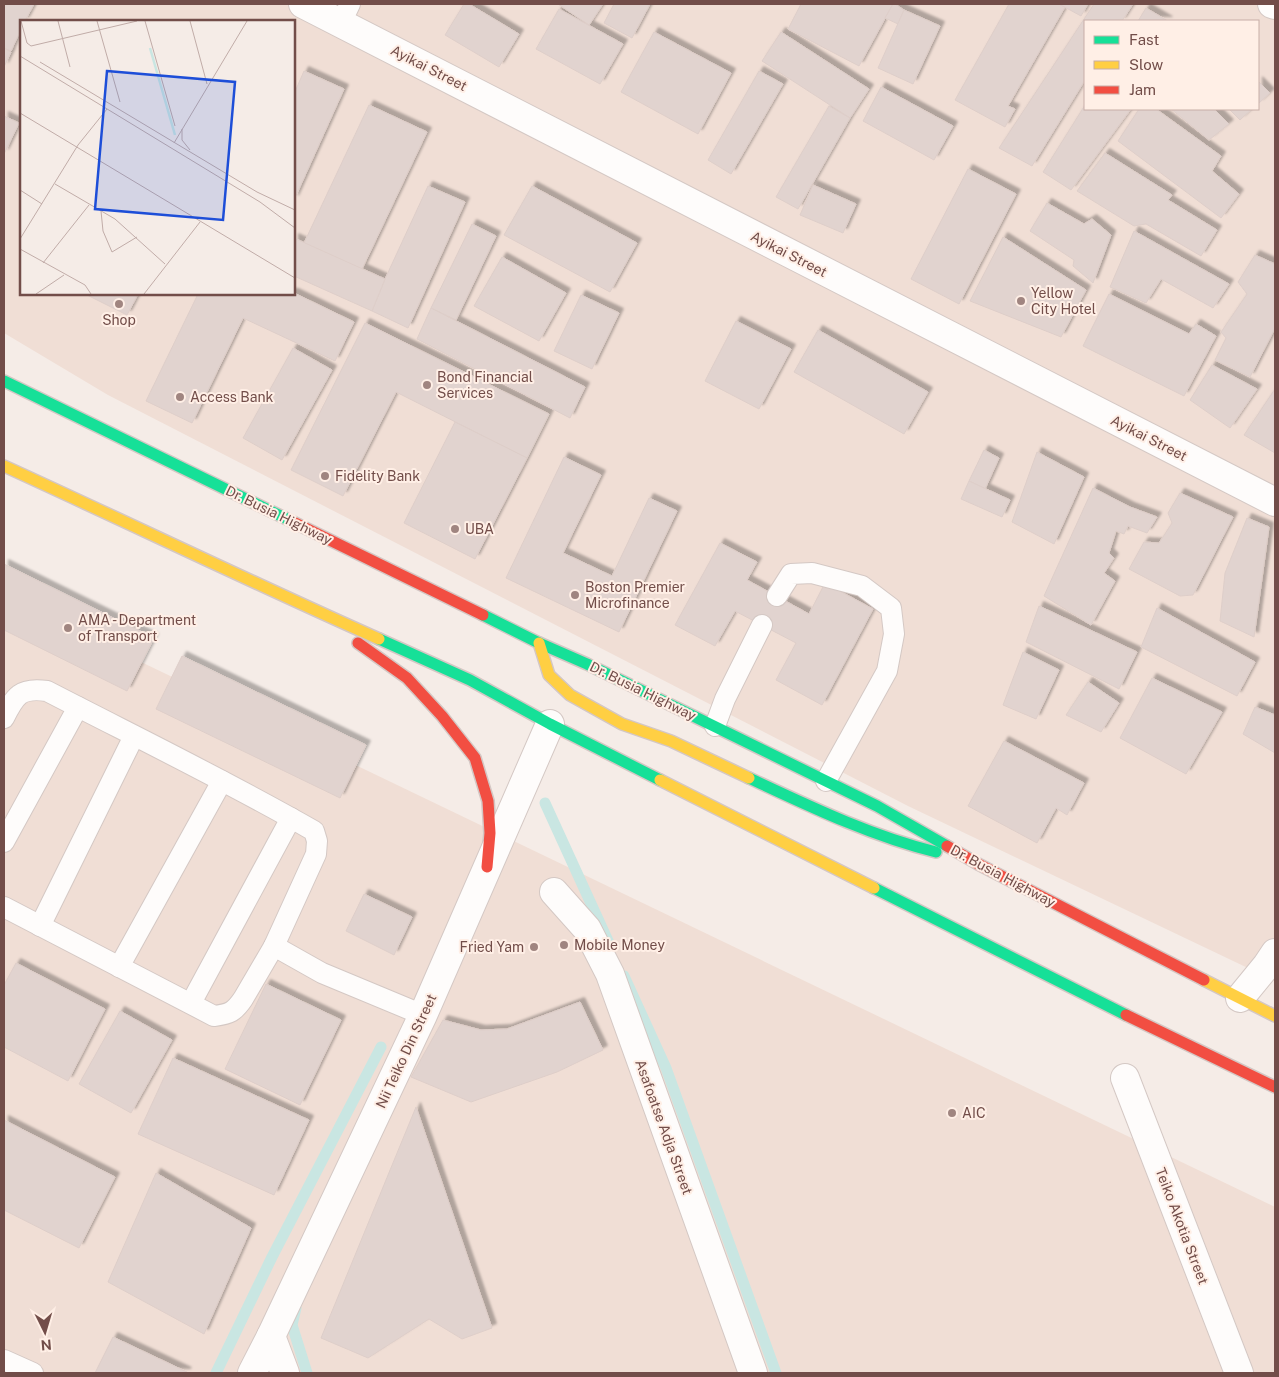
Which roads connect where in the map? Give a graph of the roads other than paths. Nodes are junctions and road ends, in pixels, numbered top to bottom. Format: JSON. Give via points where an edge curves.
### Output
{"nodes":[{"id":1,"x":303,"y":4,"type":"edge"},
{"id":2,"x":345,"y":14,"type":"edge"},
{"id":3,"x":4,"y":381,"type":"edge"},
{"id":4,"x":4,"y":466,"type":"edge"},
{"id":5,"x":1275,"y":502,"type":"edge"},
{"id":6,"x":777,"y":596,"type":"dead end"},
{"id":7,"x":312,"y":610,"type":"junction"},
{"id":8,"x":762,"y":625,"type":"dead end"},
{"id":9,"x":539,"y":643,"type":"junction"},
{"id":10,"x":78,"y":707,"type":"junction"},
{"id":11,"x":4,"y":718,"type":"edge"},
{"id":12,"x":550,"y":724,"type":"junction"},
{"id":13,"x":715,"y":726,"type":"junction"},
{"id":14,"x":134,"y":736,"type":"junction"},
{"id":15,"x":222,"y":781,"type":"junction"},
{"id":16,"x":826,"y":781,"type":"junction"},
{"id":17,"x":291,"y":818,"type":"junction"},
{"id":18,"x":4,"y":842,"type":"edge"},
{"id":19,"x":978,"y":864,"type":"junction"},
{"id":20,"x":487,"y":867,"type":"junction"},
{"id":21,"x":554,"y":892,"type":"dead end"},
{"id":22,"x":4,"y":908,"type":"edge"},
{"id":23,"x":40,"y":926,"type":"junction"},
{"id":24,"x":274,"y":946,"type":"junction"},
{"id":25,"x":1275,"y":953,"type":"edge"},
{"id":26,"x":119,"y":967,"type":"junction"},
{"id":27,"x":1240,"y":998,"type":"junction"},
{"id":28,"x":191,"y":1003,"type":"junction"},
{"id":29,"x":423,"y":1015,"type":"junction"},
{"id":30,"x":1275,"y":1016,"type":"edge"},
{"id":31,"x":1126,"y":1078,"type":"dead end"},
{"id":32,"x":1275,"y":1087,"type":"edge"},
{"id":33,"x":272,"y":1336,"type":"junction"},
{"id":34,"x":4,"y":1360,"type":"edge"},
{"id":35,"x":33,"y":1373,"type":"edge"},
{"id":36,"x":252,"y":1373,"type":"edge"},
{"id":37,"x":286,"y":1373,"type":"edge"},
{"id":38,"x":753,"y":1373,"type":"edge"},
{"id":39,"x":1239,"y":1373,"type":"edge"}],
"edges":[{"from":1,"to":2,"type":"street","name":"Ayikai Street"},
{"from":2,"to":5,"type":"street","name":"Ayikai Street"},
{"from":3,"to":9,"type":"highway","name":"Dr. Busia Highway"},
{"from":4,"to":7,"type":"highway"},
{"from":6,"to":16,"type":"lane","via":[[791,574],[812,573],[862,586],[891,608],[894,634],[887,671]]},
{"from":7,"to":12,"type":"highway","via":[[470,680]]},
{"from":7,"to":20,"type":"highway","via":[[407,678],[475,758],[488,801]]},
{"from":8,"to":13,"type":"lane"},
{"from":9,"to":13,"type":"highway","name":"Dr. Busia Highway"},
{"from":9,"to":19,"type":"highway","via":[[549,675],[570,695],[622,724],[671,741],[817,810],[912,846]]},
{"from":10,"to":11,"type":"lane","via":[[47,691],[34,689],[22,692],[12,702]]},
{"from":10,"to":14,"type":"lane"},
{"from":10,"to":18,"type":"lane"},
{"from":12,"to":20,"type":"street","name":"Nii Teiko Din Street"},
{"from":12,"to":32,"type":"highway","via":[[1108,1007]]},
{"from":13,"to":16,"type":"highway","name":"Dr. Busia Highway"},
{"from":14,"to":15,"type":"lane"},
{"from":14,"to":23,"type":"lane"},
{"from":15,"to":17,"type":"lane"},
{"from":15,"to":26,"type":"lane"},
{"from":16,"to":19,"type":"highway","name":"Dr. Busia Highway","via":[[877,806]]},
{"from":17,"to":24,"type":"lane","via":[[314,831],[316,854]]},
{"from":17,"to":28,"type":"lane"},
{"from":19,"to":27,"type":"highway","name":"Dr. Busia Highway"},
{"from":20,"to":29,"type":"street","name":"Nii Teiko Din Street"},
{"from":21,"to":38,"type":"street","name":"Asafoatse Adja Street","via":[[588,930],[610,974]]},
{"from":22,"to":23,"type":"lane"},
{"from":23,"to":26,"type":"lane"},
{"from":24,"to":28,"type":"lane","via":[[243,999],[227,1014],[214,1016]]},
{"from":24,"to":29,"type":"lane","via":[[322,973]]},
{"from":25,"to":27,"type":"street"},
{"from":26,"to":28,"type":"lane"},
{"from":27,"to":30,"type":"highway","name":"Dr. Busia Highway"},
{"from":29,"to":33,"type":"street","name":"Nii Teiko Din Street"},
{"from":31,"to":39,"type":"street","name":"Teiko Akotia Street"},
{"from":33,"to":36,"type":"street","name":"Nii Teiko Din Street"},
{"from":33,"to":37,"type":"street"},
{"from":34,"to":35,"type":"lane"}]}
